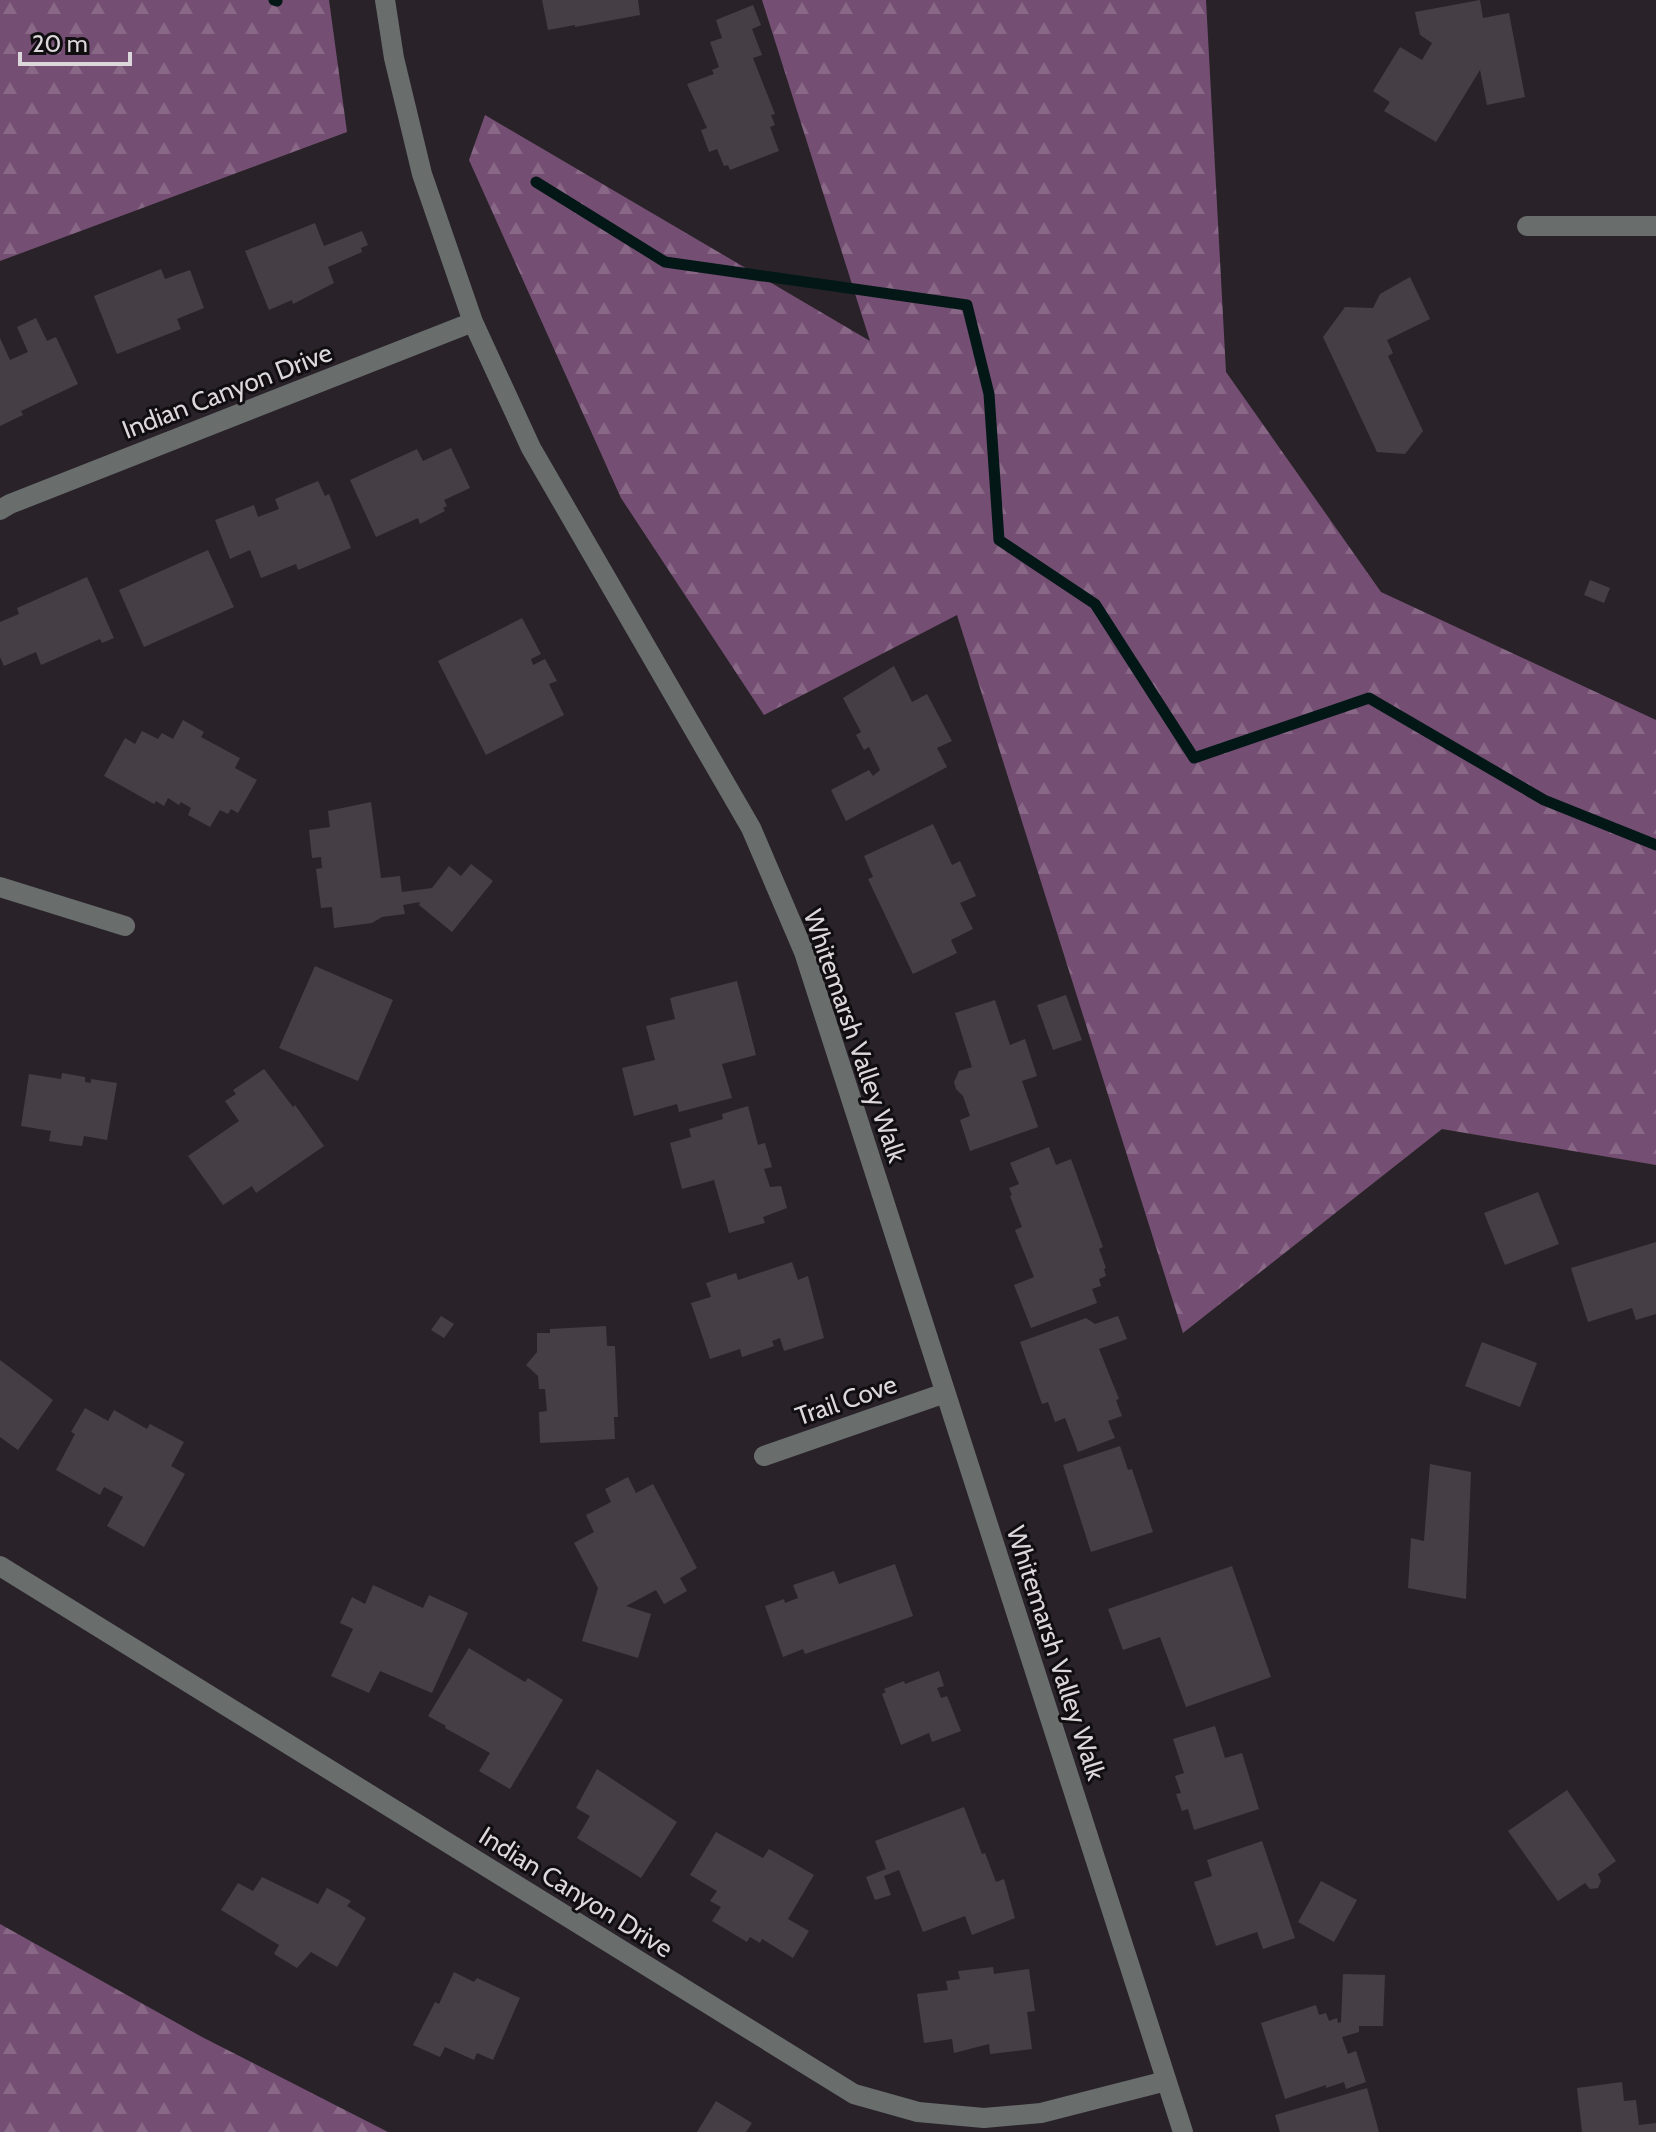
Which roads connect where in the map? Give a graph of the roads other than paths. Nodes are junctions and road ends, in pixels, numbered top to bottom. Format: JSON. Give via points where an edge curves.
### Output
{"nodes":[{"id":1,"x":385,"y":0,"type":"edge"},
{"id":2,"x":1527,"y":226,"type":"dead end"},
{"id":3,"x":1656,"y":226,"type":"edge"},
{"id":4,"x":473,"y":322,"type":"junction"},
{"id":5,"x":0,"y":510,"type":"edge"},
{"id":6,"x":0,"y":887,"type":"edge"},
{"id":7,"x":125,"y":926,"type":"dead end"},
{"id":8,"x":945,"y":1393,"type":"junction"},
{"id":9,"x":764,"y":1456,"type":"dead end"},
{"id":10,"x":0,"y":1566,"type":"edge"},
{"id":11,"x":1166,"y":2081,"type":"junction"},
{"id":12,"x":1183,"y":2132,"type":"edge"}],
"edges":[{"from":1,"to":4,"type":"street","name":"Whitemarsh Valley Walk","via":[[422,174]]},
{"from":2,"to":3,"type":"street"},
{"from":4,"to":5,"type":"street","name":"Indian Canyon Drive"},
{"from":4,"to":8,"type":"street","name":"Whitemarsh Valley Walk","via":[[531,448],[757,842],[804,952]]},
{"from":6,"to":7,"type":"street"},
{"from":8,"to":9,"type":"street","name":"Trail Cove"},
{"from":8,"to":11,"type":"street","name":"Whitemarsh Valley Walk"},
{"from":10,"to":11,"type":"street","name":"Indian Canyon Drive","via":[[854,2094],[918,2112],[984,2118],[1041,2113]]},
{"from":11,"to":12,"type":"street","name":"Whitemarsh Valley Walk"}]}
